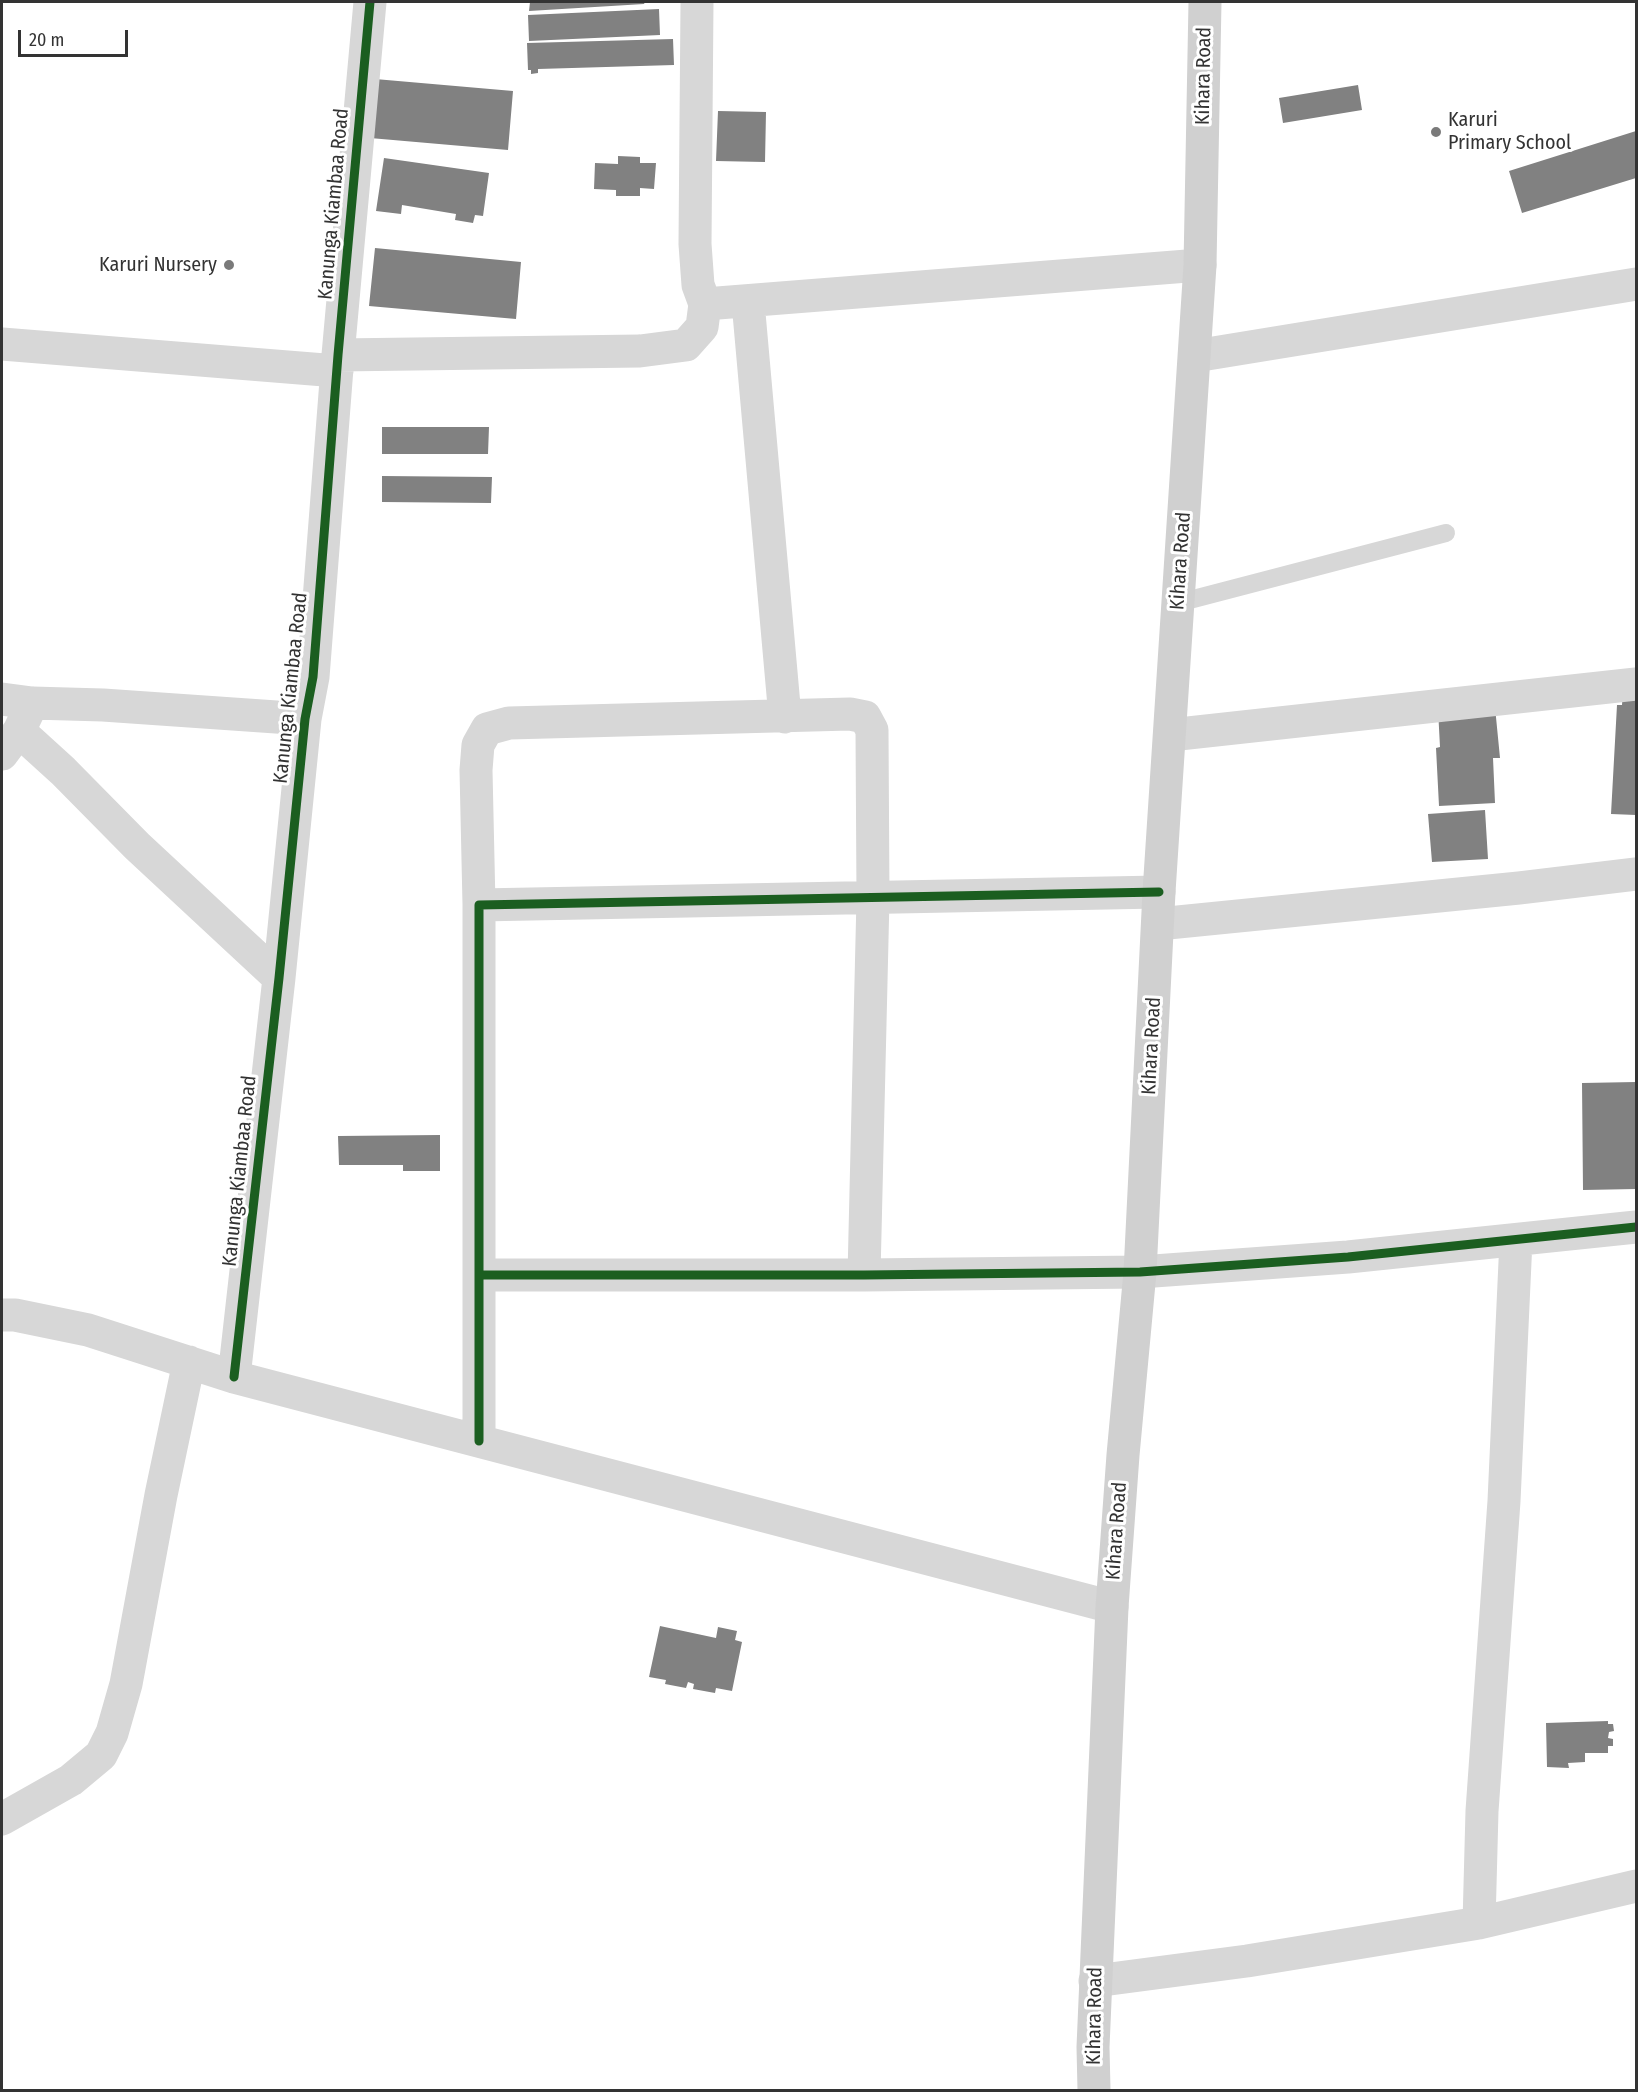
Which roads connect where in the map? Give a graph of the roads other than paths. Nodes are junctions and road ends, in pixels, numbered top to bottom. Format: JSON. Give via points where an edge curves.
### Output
{"nodes":[{"id":1,"x":370,"y":2,"type":"edge"},
{"id":2,"x":697,"y":2,"type":"edge"},
{"id":3,"x":1205,"y":2,"type":"edge"},
{"id":4,"x":1200,"y":265,"type":"junction"},
{"id":5,"x":1636,"y":284,"type":"edge"},
{"id":6,"x":748,"y":302,"type":"junction"},
{"id":7,"x":705,"y":304,"type":"junction"},
{"id":8,"x":2,"y":344,"type":"edge"},
{"id":9,"x":1195,"y":356,"type":"junction"},
{"id":10,"x":338,"y":363,"type":"junction"},
{"id":11,"x":1446,"y":533,"type":"dead end"},
{"id":12,"x":1179,"y":603,"type":"junction"},
{"id":13,"x":1636,"y":684,"type":"edge"},
{"id":14,"x":785,"y":717,"type":"junction"},
{"id":15,"x":305,"y":719,"type":"junction"},
{"id":16,"x":14,"y":722,"type":"edge"},
{"id":17,"x":1170,"y":735,"type":"junction"},
{"id":18,"x":1636,"y":874,"type":"edge"},
{"id":19,"x":873,"y":898,"type":"junction"},
{"id":20,"x":479,"y":905,"type":"junction"},
{"id":21,"x":1159,"y":908,"type":"junction"},
{"id":22,"x":279,"y":978,"type":"junction"},
{"id":23,"x":1636,"y":1227,"type":"edge"},
{"id":24,"x":1516,"y":1240,"type":"junction"},
{"id":25,"x":1140,"y":1272,"type":"junction"},
{"id":26,"x":480,"y":1275,"type":"junction"},
{"id":27,"x":864,"y":1275,"type":"junction"},
{"id":28,"x":2,"y":1315,"type":"edge"},
{"id":29,"x":189,"y":1362,"type":"junction"},
{"id":30,"x":234,"y":1377,"type":"junction"},
{"id":31,"x":479,"y":1441,"type":"junction"},
{"id":32,"x":1112,"y":1607,"type":"junction"},
{"id":33,"x":2,"y":1819,"type":"edge"},
{"id":34,"x":1636,"y":1886,"type":"edge"},
{"id":35,"x":1479,"y":1923,"type":"junction"},
{"id":36,"x":1095,"y":1981,"type":"junction"},
{"id":37,"x":1094,"y":2091,"type":"edge"}],
"edges":[{"from":1,"to":10,"type":"street","name":"Kanunga Kiambaa Road"},
{"from":2,"to":7,"type":"street","via":[[695,244],[698,285]]},
{"from":3,"to":4,"type":"main road","name":"Kihara Road"},
{"from":4,"to":6,"type":"street"},
{"from":4,"to":9,"type":"main road","name":"Kihara Road"},
{"from":5,"to":9,"type":"street"},
{"from":6,"to":7,"type":"street"},
{"from":6,"to":14,"type":"street"},
{"from":7,"to":10,"type":"street","via":[[702,327],[686,345],[640,351]]},
{"from":8,"to":10,"type":"street"},
{"from":9,"to":12,"type":"main road","name":"Kihara Road"},
{"from":10,"to":15,"type":"street","name":"Kanunga Kiambaa Road","via":[[313,677]]},
{"from":11,"to":12,"type":"lane"},
{"from":12,"to":17,"type":"main road","name":"Kihara Road"},
{"from":13,"to":17,"type":"street"},
{"from":14,"to":19,"type":"street","via":[[850,714],[865,717],[869,722]]},
{"from":14,"to":20,"type":"street","via":[[509,723],[487,729],[478,745],[476,770]]},
{"from":15,"to":16,"type":"street","via":[[103,705]]},
{"from":15,"to":22,"type":"street","name":"Kanunga Kiambaa Road"},
{"from":16,"to":22,"type":"street","via":[[137,846]]},
{"from":17,"to":21,"type":"main road","name":"Kihara Road"},
{"from":18,"to":21,"type":"street","via":[[1519,888]]},
{"from":19,"to":20,"type":"street"},
{"from":19,"to":21,"type":"street"},
{"from":19,"to":27,"type":"street"},
{"from":20,"to":26,"type":"street"},
{"from":21,"to":25,"type":"main road","name":"Kihara Road"},
{"from":22,"to":30,"type":"street","name":"Kanunga Kiambaa Road"},
{"from":23,"to":24,"type":"street"},
{"from":24,"to":25,"type":"street"},
{"from":24,"to":35,"type":"street","via":[[1504,1501],[1482,1811]]},
{"from":25,"to":27,"type":"street"},
{"from":25,"to":32,"type":"main road","name":"Kihara Road"},
{"from":26,"to":27,"type":"street"},
{"from":26,"to":31,"type":"street"},
{"from":28,"to":29,"type":"street","via":[[88,1330]]},
{"from":29,"to":30,"type":"street"},
{"from":29,"to":33,"type":"street","via":[[126,1684],[112,1733],[101,1755],[71,1780]]},
{"from":30,"to":31,"type":"street"},
{"from":31,"to":32,"type":"street"},
{"from":32,"to":36,"type":"main road","name":"Kihara Road"},
{"from":34,"to":35,"type":"street"},
{"from":35,"to":36,"type":"street"},
{"from":36,"to":37,"type":"main road","name":"Kihara Road"}]}
